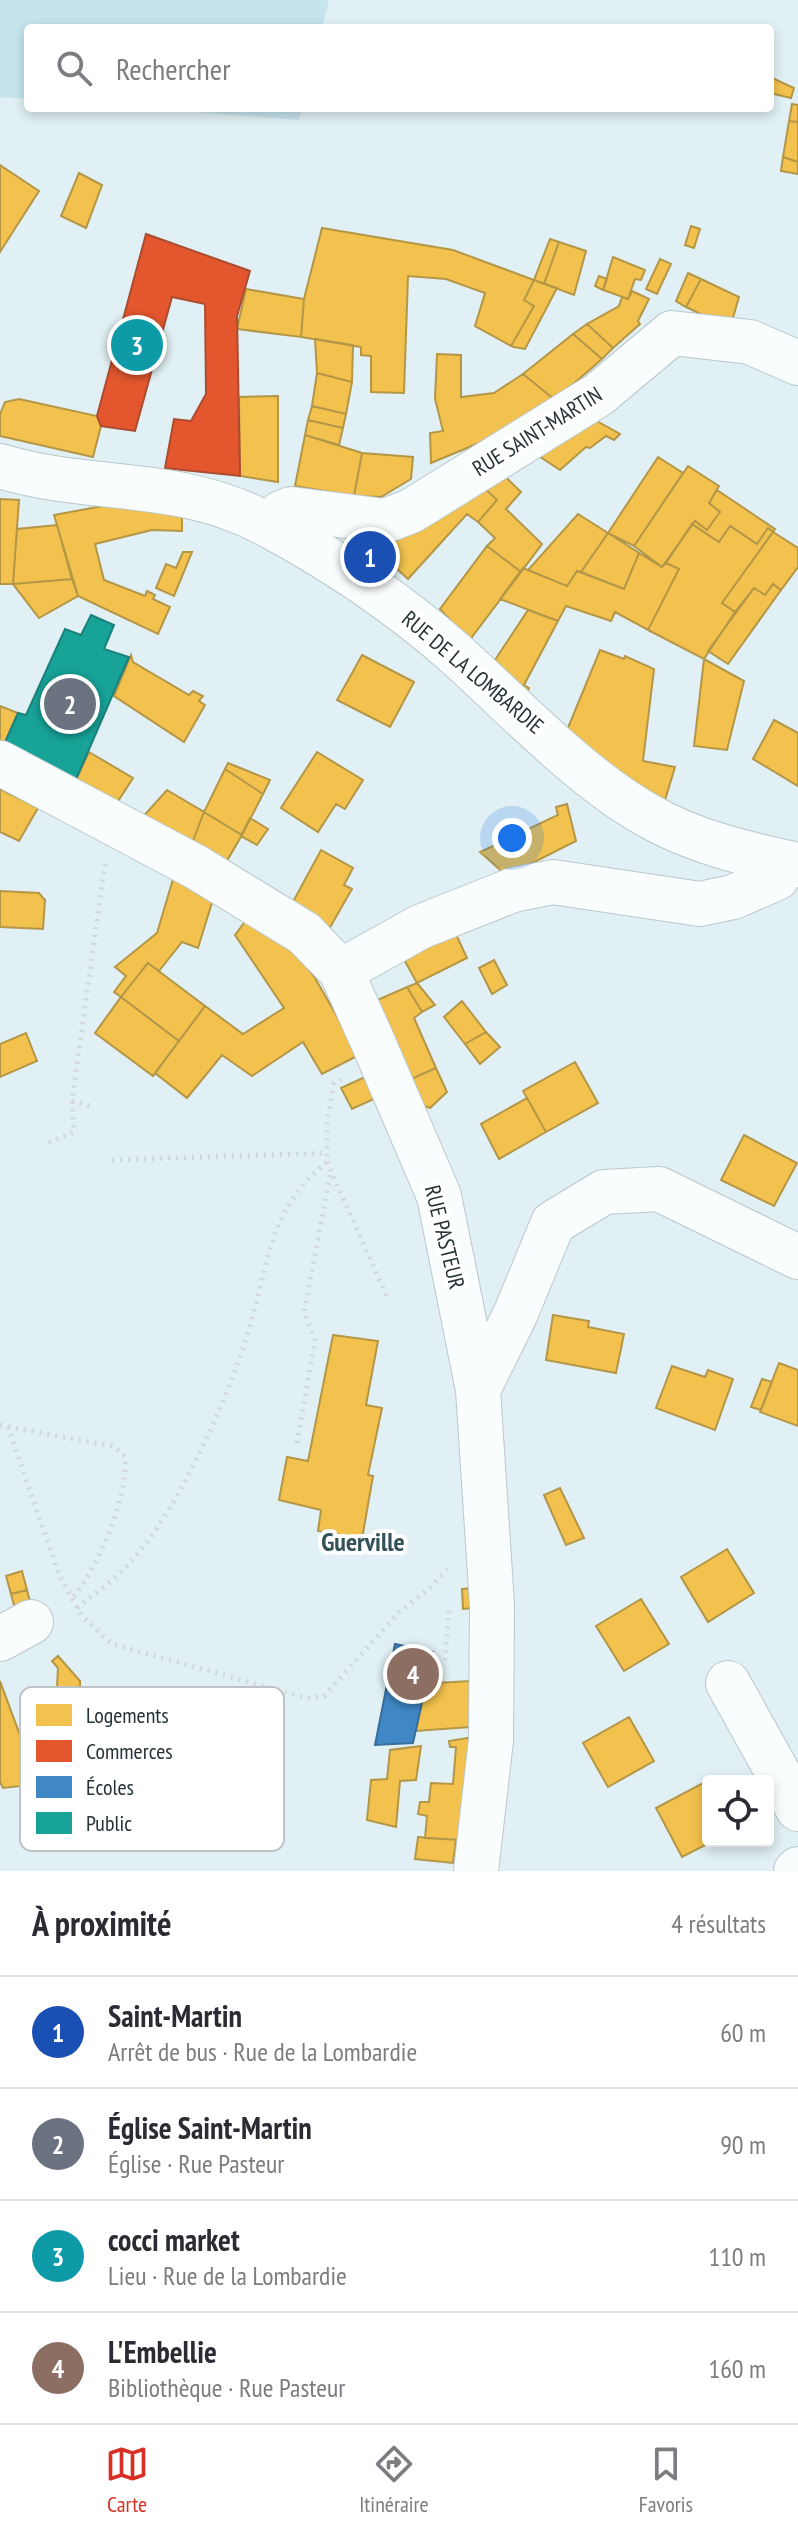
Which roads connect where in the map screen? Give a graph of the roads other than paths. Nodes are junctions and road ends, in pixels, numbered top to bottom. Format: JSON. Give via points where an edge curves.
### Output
{"nodes":[{"id":1,"x":786,"y":351,"type":"edge"},
{"id":2,"x":0,"y":466,"type":"edge"},
{"id":3,"x":272,"y":526,"type":"junction"},
{"id":4,"x":0,"y":763,"type":"edge"},
{"id":5,"x":790,"y":863,"type":"edge"},
{"id":6,"x":341,"y":971,"type":"junction"},
{"id":7,"x":798,"y":1257,"type":"edge"},
{"id":8,"x":478,"y":1390,"type":"junction"},
{"id":9,"x":728,"y":1683,"type":"dead end"},
{"id":10,"x":798,"y":1809,"type":"edge"},
{"id":11,"x":476,"y":1871,"type":"edge"}],
"edges":[{"from":1,"to":3,"type":"street","name":"RUE SAINT-MARTIN","via":[[672,333],[598,395],[411,511],[385,521],[291,509]]},
{"from":2,"to":3,"type":"street","name":"RUE DE LA LOMBARDIE","via":[[216,500]]},
{"from":3,"to":5,"type":"street","name":"RUE DE LA LOMBARDIE","via":[[447,646],[617,796],[649,817],[685,833]]},
{"from":4,"to":6,"type":"street","name":"RUE PASTEUR","via":[[196,867],[304,933]]},
{"from":5,"to":6,"type":"street","via":[[777,878],[700,904],[553,882],[513,890],[420,927]]},
{"from":6,"to":8,"type":"street","name":"RUE PASTEUR","via":[[439,1196]]},
{"from":7,"to":8,"type":"street","via":[[659,1189],[604,1192],[553,1223]]},
{"from":8,"to":11,"type":"street","name":"RUE PASTEUR","via":[[492,1605],[491,1740]]},
{"from":9,"to":10,"type":"street"}]}
